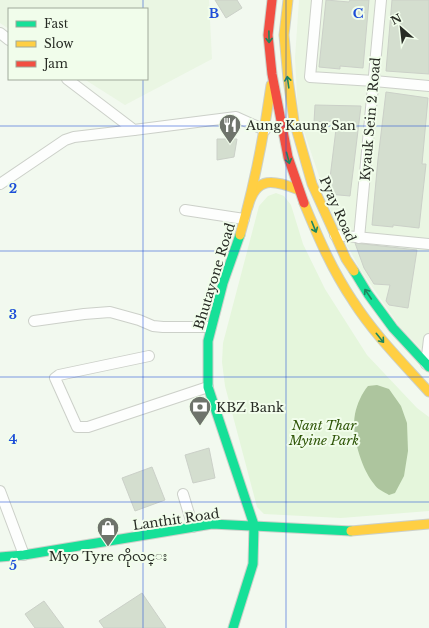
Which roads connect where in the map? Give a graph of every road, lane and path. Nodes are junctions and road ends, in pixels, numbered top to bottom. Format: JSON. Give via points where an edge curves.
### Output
{"nodes":[{"id":1,"x":272,"y":0,"type":"edge"},
{"id":2,"x":288,"y":0,"type":"edge"},
{"id":3,"x":317,"y":0,"type":"edge"},
{"id":4,"x":381,"y":0,"type":"edge"},
{"id":5,"x":284,"y":35,"type":"junction"},
{"id":6,"x":272,"y":74,"type":"junction"},
{"id":7,"x":68,"y":80,"type":"edge"},
{"id":8,"x":374,"y":80,"type":"junction"},
{"id":9,"x":429,"y":86,"type":"edge"},
{"id":10,"x":294,"y":121,"type":"junction"},
{"id":11,"x":282,"y":124,"type":"junction"},
{"id":12,"x":265,"y":128,"type":"junction"},
{"id":13,"x":134,"y":130,"type":"junction"},
{"id":14,"x":0,"y":184,"type":"edge"},
{"id":15,"x":312,"y":184,"type":"junction"},
{"id":16,"x":299,"y":190,"type":"junction"},
{"id":17,"x":248,"y":207,"type":"junction"},
{"id":18,"x":185,"y":210,"type":"dead end"},
{"id":19,"x":244,"y":219,"type":"junction"},
{"id":20,"x":336,"y":235,"type":"junction"},
{"id":21,"x":359,"y":238,"type":"junction"},
{"id":22,"x":429,"y":244,"type":"edge"},
{"id":23,"x":34,"y":322,"type":"dead end"},
{"id":24,"x":211,"y":328,"type":"junction"},
{"id":25,"x":429,"y":339,"type":"edge"},
{"id":26,"x":149,"y":356,"type":"dead end"},
{"id":27,"x":427,"y":365,"type":"edge"},
{"id":28,"x":208,"y":387,"type":"junction"},
{"id":29,"x":429,"y":392,"type":"edge"},
{"id":30,"x":0,"y":492,"type":"edge"},
{"id":31,"x":183,"y":494,"type":"dead end"},
{"id":32,"x":429,"y":524,"type":"edge"},
{"id":33,"x":254,"y":525,"type":"junction"},
{"id":34,"x":193,"y":527,"type":"junction"},
{"id":35,"x":24,"y":555,"type":"junction"},
{"id":36,"x":0,"y":557,"type":"edge"},
{"id":37,"x":233,"y":628,"type":"edge"}],
"edges":[{"from":1,"to":6,"type":"main road","name":"Pyay Road","one_way":true,"via":[[268,35]]},
{"from":2,"to":5,"type":"main road","name":"Pyay Road"},
{"from":3,"to":8,"type":"street","via":[[310,77]]},
{"from":4,"to":8,"type":"street","name":"Kyauk Sein 2 Road"},
{"from":5,"to":6,"type":"main road","name":"Pyay Road"},
{"from":10,"to":5,"type":"main road","name":"Pyay Road","one_way":true},
{"from":6,"to":11,"type":"main road","name":"Pyay Road"},
{"from":6,"to":12,"type":"main road","name":"Bhutayone Road"},
{"from":7,"to":13,"type":"street"},
{"from":8,"to":9,"type":"street"},
{"from":8,"to":21,"type":"street","name":"Kyauk Sein 2 Road"},
{"from":10,"to":11,"type":"main road"},
{"from":10,"to":15,"type":"main road","name":"Pyay Road"},
{"from":11,"to":12,"type":"main road"},
{"from":11,"to":16,"type":"main road","name":"Pyay Road","one_way":true,"via":[[288,158]]},
{"from":12,"to":13,"type":"street","via":[[236,117]]},
{"from":12,"to":17,"type":"main road","name":"Bhutayone Road"},
{"from":13,"to":14,"type":"street","via":[[65,140]]},
{"from":15,"to":16,"type":"main road"},
{"from":15,"to":20,"type":"main road","name":"Pyay Road"},
{"from":16,"to":17,"type":"main road","via":[[276,181],[262,185],[253,192]]},
{"from":16,"to":29,"type":"main road","name":"Pyay Road","one_way":true,"via":[[320,243],[353,302],[382,340]]},
{"from":17,"to":19,"type":"main road","name":"Bhutayone Road"},
{"from":18,"to":19,"type":"street"},
{"from":19,"to":24,"type":"main road","name":"Bhutayone Road"},
{"from":20,"to":21,"type":"street"},
{"from":27,"to":20,"type":"main road","name":"Pyay Road","one_way":true,"via":[[393,328],[368,294],[346,259]]},
{"from":21,"to":22,"type":"street"},
{"from":23,"to":24,"type":"street","via":[[110,312],[153,326]]},
{"from":24,"to":28,"type":"main road","name":"Bhutayone Road","via":[[208,341]]},
{"from":25,"to":27,"type":"street"},
{"from":26,"to":28,"type":"street","via":[[59,375],[55,378],[77,428],[88,427]]},
{"from":28,"to":33,"type":"main road","name":"Bhutayone Road"},
{"from":30,"to":35,"type":"street"},
{"from":31,"to":34,"type":"street"},
{"from":32,"to":33,"type":"main road","name":"Lanthit Road","via":[[348,531]]},
{"from":33,"to":34,"type":"main road","name":"Lanthit Road","via":[[212,524]]},
{"from":33,"to":37,"type":"main road","name":"Bhutayone Road","via":[[253,564]]},
{"from":34,"to":35,"type":"main road","name":"Lanthit Road"},
{"from":35,"to":36,"type":"main road","name":"Lanthit Road"}]}
